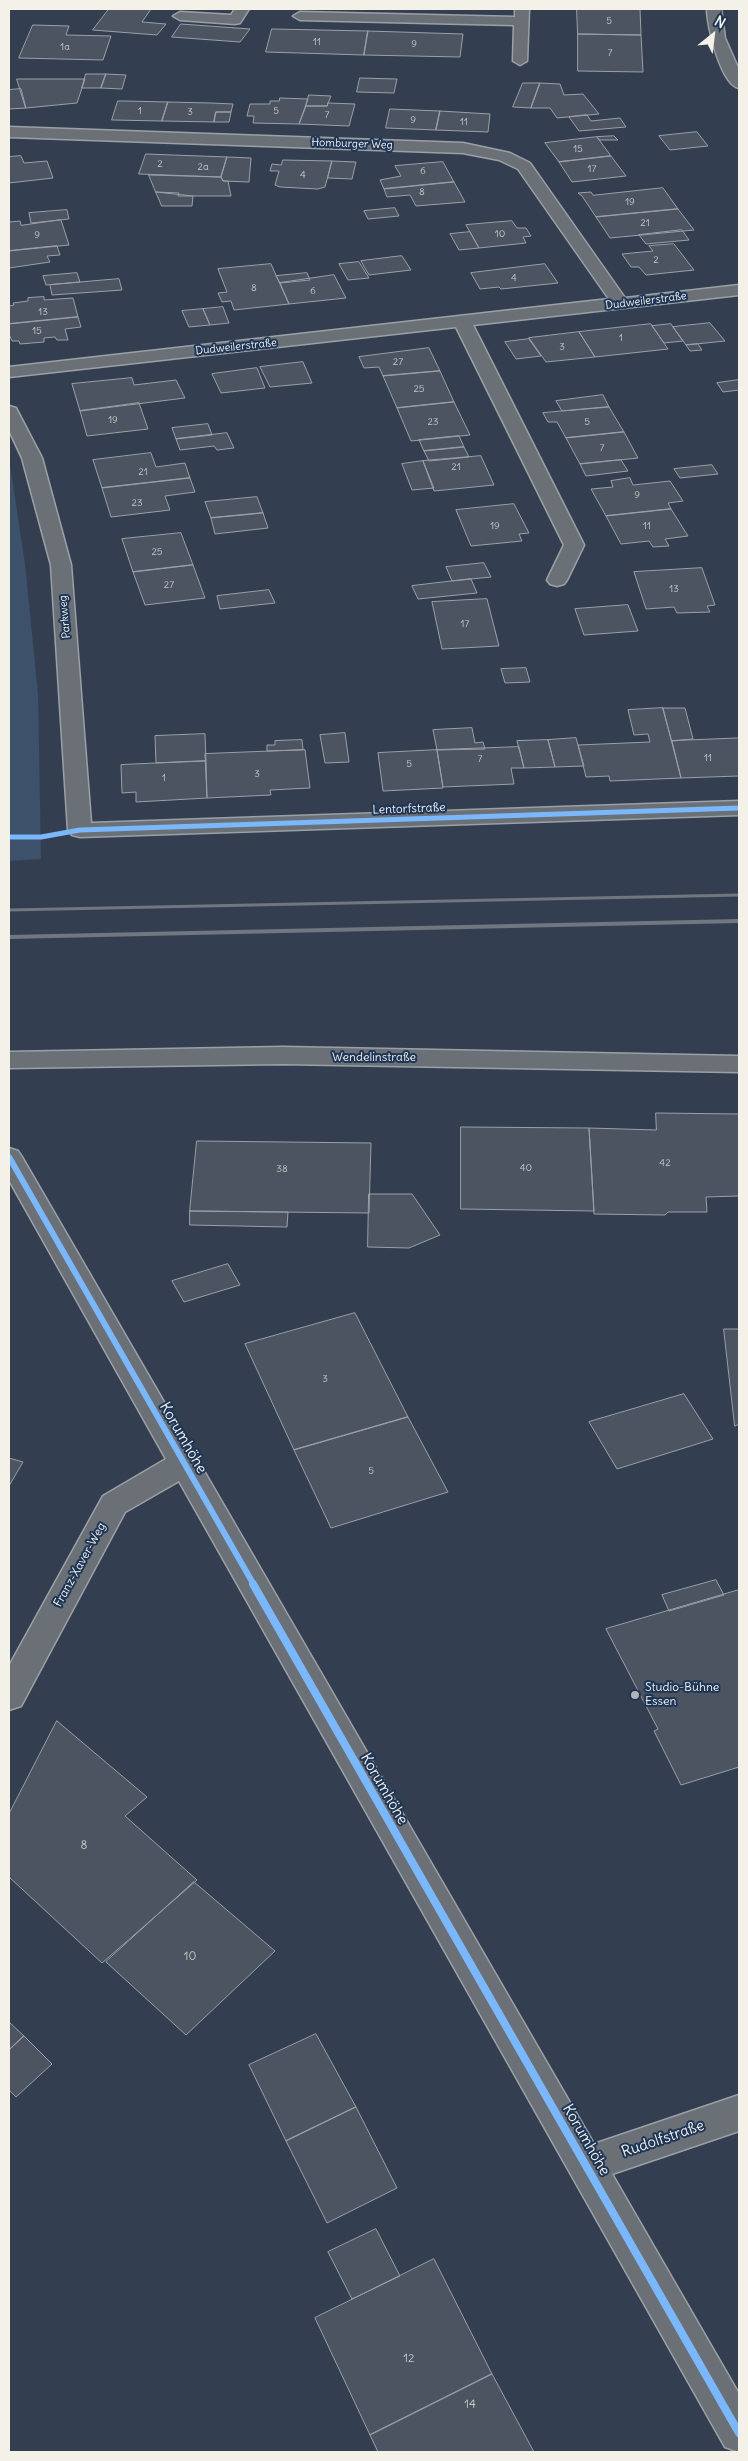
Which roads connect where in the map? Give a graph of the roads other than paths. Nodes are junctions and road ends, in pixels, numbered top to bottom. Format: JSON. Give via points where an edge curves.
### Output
{"nodes":[{"id":1,"x":242,"y":9,"type":"edge"},
{"id":2,"x":714,"y":9,"type":"edge"},
{"id":3,"x":521,"y":15,"type":"edge"},
{"id":4,"x":180,"y":16,"type":"dead end"},
{"id":5,"x":300,"y":16,"type":"dead end"},
{"id":6,"x":715,"y":34,"type":"junction"},
{"id":7,"x":731,"y":34,"type":"dead end"},
{"id":8,"x":520,"y":61,"type":"dead end"},
{"id":9,"x":739,"y":84,"type":"edge"},
{"id":10,"x":9,"y":132,"type":"edge"},
{"id":11,"x":739,"y":290,"type":"edge"},
{"id":12,"x":621,"y":304,"type":"junction"},
{"id":13,"x":463,"y":323,"type":"junction"},
{"id":14,"x":9,"y":372,"type":"edge"},
{"id":15,"x":9,"y":412,"type":"edge"},
{"id":16,"x":557,"y":580,"type":"dead end"},
{"id":17,"x":739,"y":808,"type":"edge"},
{"id":18,"x":80,"y":830,"type":"joint"},
{"id":19,"x":9,"y":1060,"type":"edge"},
{"id":20,"x":739,"y":1064,"type":"edge"},
{"id":21,"x":9,"y":1157,"type":"edge"},
{"id":22,"x":183,"y":1464,"type":"junction"},
{"id":23,"x":9,"y":1696,"type":"edge"},
{"id":24,"x":739,"y":2113,"type":"edge"},
{"id":25,"x":586,"y":2165,"type":"junction"},
{"id":26,"x":739,"y":2433,"type":"edge"}],
"edges":[{"from":1,"to":4,"type":"street","via":[[235,20]]},
{"from":2,"to":6,"type":"street"},
{"from":3,"to":5,"type":"street"},
{"from":3,"to":8,"type":"street"},
{"from":6,"to":7,"type":"street"},
{"from":6,"to":9,"type":"street"},
{"from":10,"to":12,"type":"street","name":"Homburger Weg","via":[[463,148],[504,156],[524,166]]},
{"from":11,"to":12,"type":"street","name":"Dudweilerstraße"},
{"from":12,"to":13,"type":"street","name":"Dudweilerstraße"},
{"from":13,"to":14,"type":"street","name":"Dudweilerstraße"},
{"from":13,"to":16,"type":"street","via":[[574,545]]},
{"from":15,"to":18,"type":"street","name":"Parkweg","via":[[32,458],[61,564]]},
{"from":17,"to":18,"type":"street","name":"Lentorfstraße"},
{"from":19,"to":20,"type":"street","name":"Wendelinstraße","via":[[478,1058]]},
{"from":21,"to":22,"type":"street","name":"Korumhöhe"},
{"from":22,"to":23,"type":"street","name":"Franz-Xaver-Weg","via":[[114,1504]]},
{"from":22,"to":25,"type":"street","name":"Korumhöhe"},
{"from":24,"to":25,"type":"street","name":"Rudolfstraße"},
{"from":25,"to":26,"type":"street","name":"Korumhöhe"}]}
